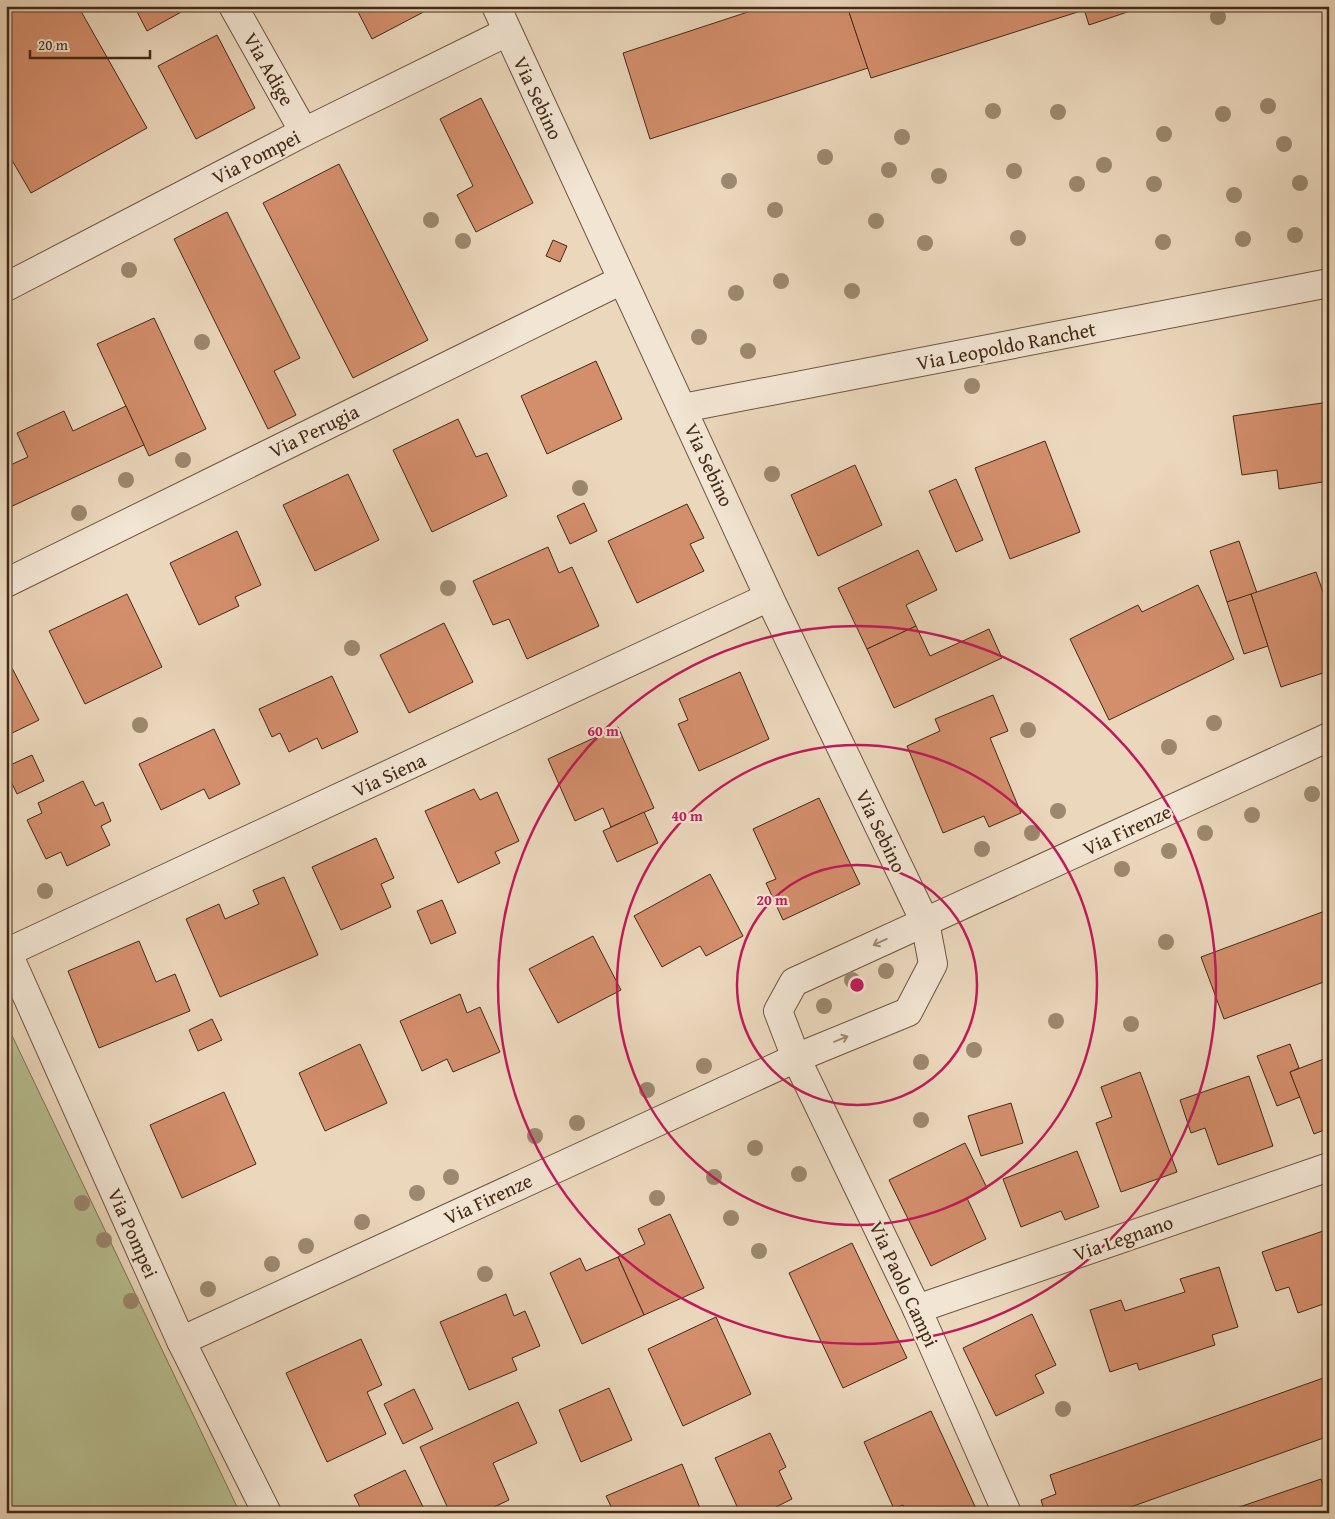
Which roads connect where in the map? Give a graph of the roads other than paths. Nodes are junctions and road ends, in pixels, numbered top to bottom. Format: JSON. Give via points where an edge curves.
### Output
{"nodes":[{"id":1,"x":233,"y":6,"type":"edge"},
{"id":2,"x":496,"y":6,"type":"edge"},
{"id":3,"x":507,"y":32,"type":"junction"},
{"id":4,"x":304,"y":132,"type":"junction"},
{"id":5,"x":622,"y":280,"type":"junction"},
{"id":6,"x":1329,"y":283,"type":"edge"},
{"id":7,"x":6,"y":286,"type":"edge"},
{"id":8,"x":683,"y":408,"type":"junction"},
{"id":9,"x":6,"y":583,"type":"edge"},
{"id":10,"x":769,"y":597,"type":"junction"},
{"id":11,"x":1329,"y":737,"type":"edge"},
{"id":12,"x":925,"y":922,"type":"junction"},
{"id":13,"x":7,"y":951,"type":"edge"},
{"id":14,"x":796,"y":1058,"type":"junction"},
{"id":15,"x":1329,"y":1167,"type":"edge"},
{"id":16,"x":917,"y":1309,"type":"junction"},
{"id":17,"x":181,"y":1341,"type":"junction"},
{"id":18,"x":267,"y":1513,"type":"edge"},
{"id":19,"x":1007,"y":1513,"type":"edge"}],
"edges":[{"from":1,"to":4,"type":"street","name":"Via Adige"},
{"from":2,"to":3,"type":"street","name":"Via Sebino"},
{"from":3,"to":4,"type":"street","name":"Via Pompei"},
{"from":3,"to":5,"type":"street","name":"Via Sebino"},
{"from":4,"to":7,"type":"street","name":"Via Pompei"},
{"from":5,"to":8,"type":"street","name":"Via Sebino"},
{"from":5,"to":9,"type":"street","name":"Via Perugia"},
{"from":6,"to":8,"type":"street","name":"Via Leopoldo Ranchet"},
{"from":8,"to":10,"type":"street","name":"Via Sebino"},
{"from":10,"to":12,"type":"street","name":"Via Sebino"},
{"from":10,"to":13,"type":"street","name":"Via Siena"},
{"from":11,"to":12,"type":"street","name":"Via Firenze"},
{"from":14,"to":12,"type":"street","name":"Via Firenze","one_way":true,"via":[[908,1012],[932,964]]},
{"from":12,"to":14,"type":"street","name":"Via Firenze","one_way":true,"via":[[794,982],[778,1011]]},
{"from":13,"to":17,"type":"street","name":"Via Pompei"},
{"from":14,"to":16,"type":"street","name":"Via Paolo Campi"},
{"from":14,"to":17,"type":"street","name":"Via Firenze"},
{"from":15,"to":16,"type":"street","name":"Via Legnano"},
{"from":16,"to":19,"type":"street","name":"Via Paolo Campi"},
{"from":17,"to":18,"type":"street","name":"Via Pompei"}]}
